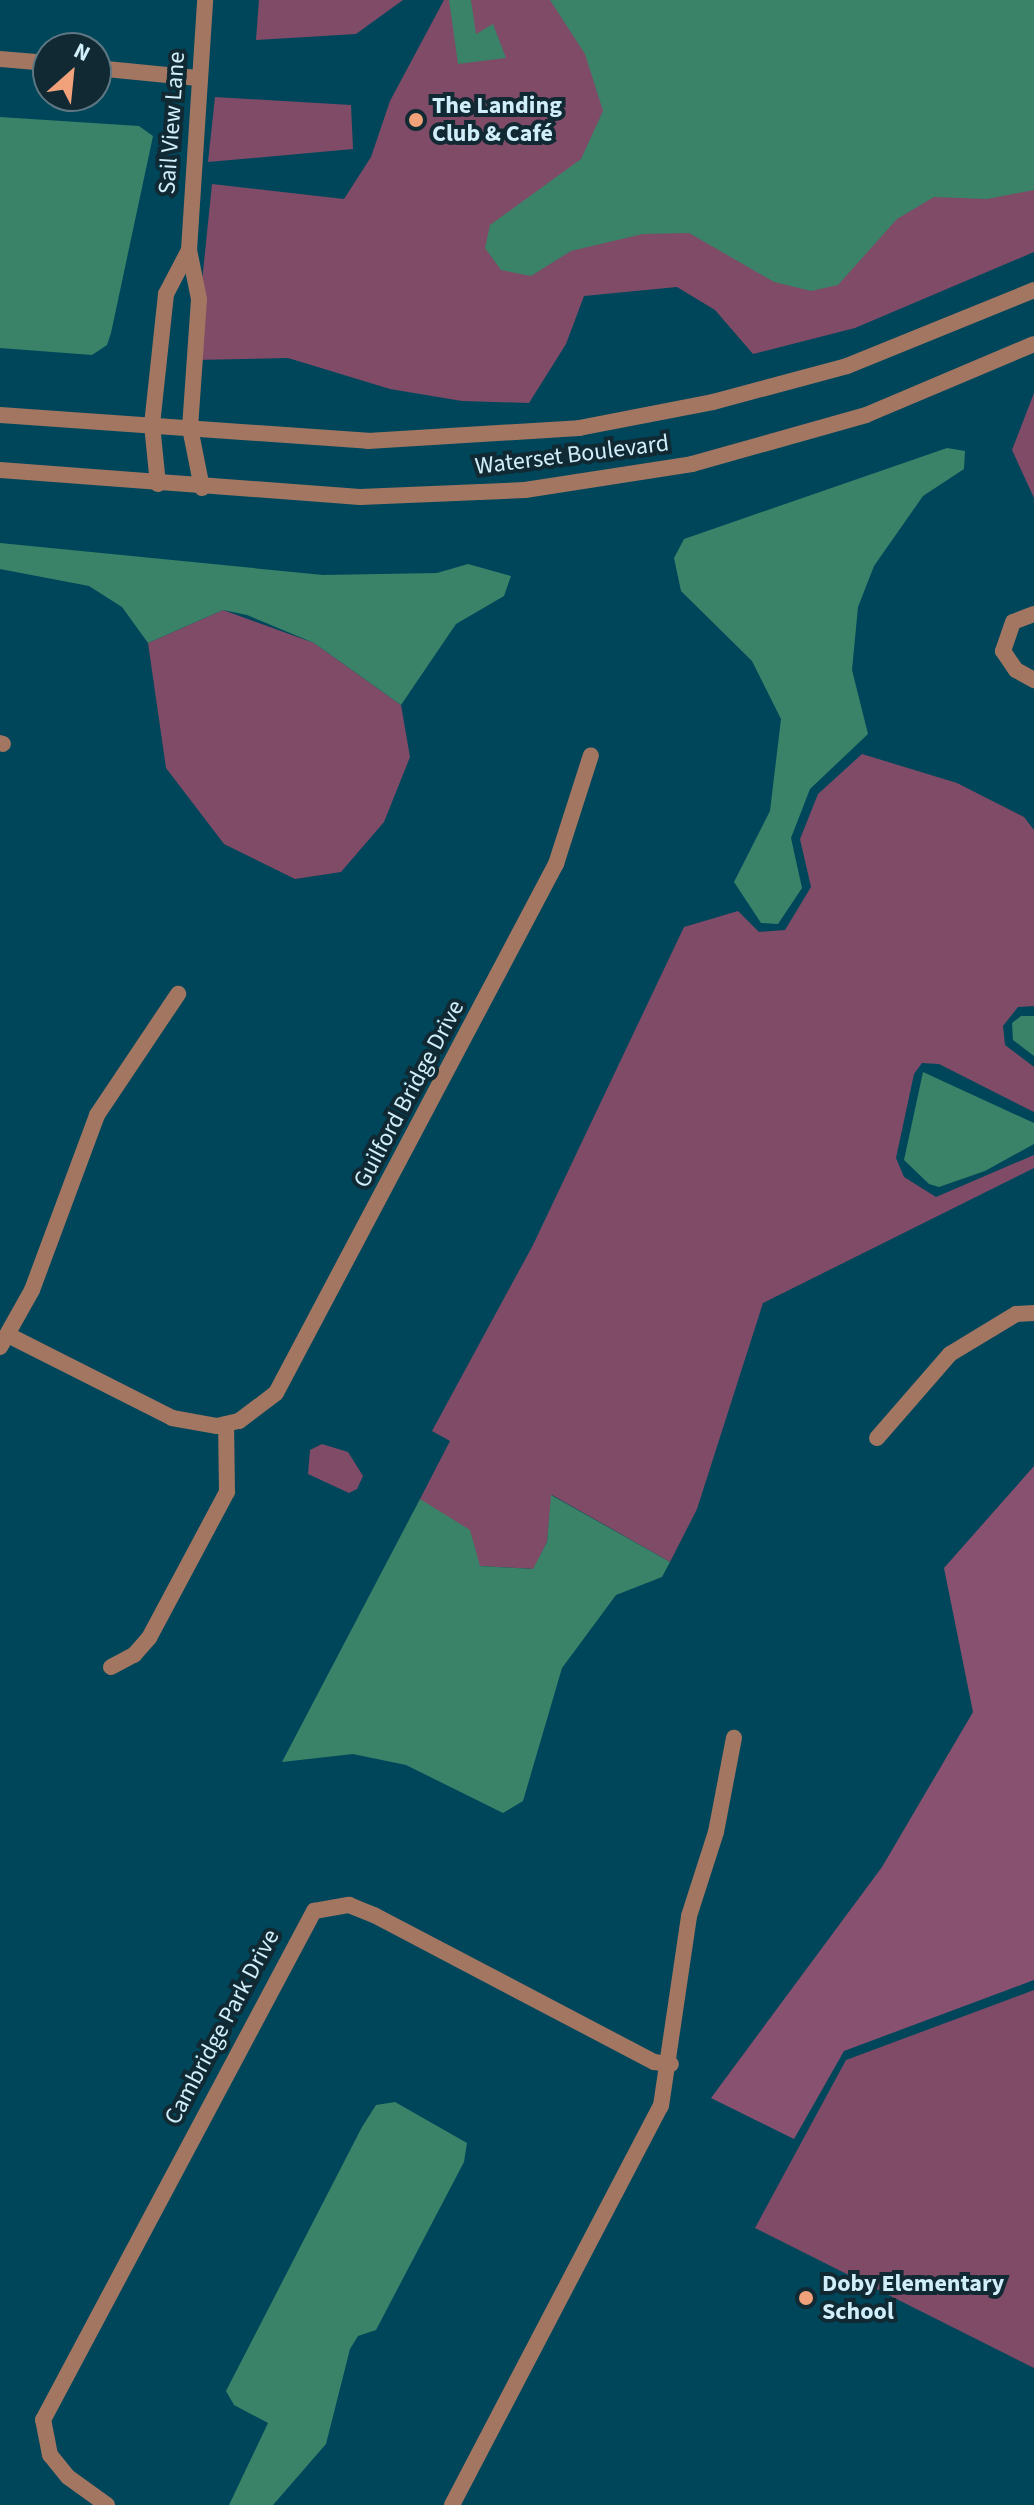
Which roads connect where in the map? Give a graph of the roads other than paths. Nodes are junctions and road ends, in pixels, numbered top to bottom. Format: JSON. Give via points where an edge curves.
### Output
{"nodes":[{"id":1,"x":205,"y":0,"type":"edge"},
{"id":2,"x":0,"y":59,"type":"edge"},
{"id":3,"x":32,"y":62,"type":"edge"},
{"id":4,"x":112,"y":70,"type":"edge"},
{"id":5,"x":198,"y":78,"type":"junction"},
{"id":6,"x":189,"y":250,"type":"junction"},
{"id":7,"x":1034,"y":290,"type":"edge"},
{"id":8,"x":1034,"y":344,"type":"edge"},
{"id":9,"x":0,"y":415,"type":"edge"},
{"id":10,"x":152,"y":425,"type":"junction"},
{"id":11,"x":190,"y":428,"type":"junction"},
{"id":12,"x":0,"y":470,"type":"edge"},
{"id":13,"x":158,"y":484,"type":"junction"},
{"id":14,"x":202,"y":488,"type":"junction"},
{"id":15,"x":1034,"y":614,"type":"edge"},
{"id":16,"x":1034,"y":680,"type":"edge"},
{"id":17,"x":591,"y":755,"type":"dead end"},
{"id":18,"x":178,"y":994,"type":"dead end"},
{"id":19,"x":1034,"y":1313,"type":"edge"},
{"id":20,"x":4,"y":1341,"type":"edge"},
{"id":21,"x":226,"y":1424,"type":"junction"},
{"id":22,"x":877,"y":1438,"type":"dead end"},
{"id":23,"x":111,"y":1667,"type":"dead end"},
{"id":24,"x":734,"y":1738,"type":"dead end"},
{"id":25,"x":671,"y":2064,"type":"junction"},
{"id":26,"x":107,"y":2505,"type":"edge"},
{"id":27,"x":452,"y":2505,"type":"edge"}],
"edges":[{"from":1,"to":5,"type":"street","name":"Sail View Lane"},
{"from":2,"to":3,"type":"street"},
{"from":4,"to":5,"type":"street"},
{"from":5,"to":6,"type":"street","name":"Sail View Lane"},
{"from":6,"to":10,"type":"street","name":"Sail View Lane","via":[[166,294]]},
{"from":6,"to":11,"type":"street","name":"Sail View Lane","via":[[199,299]]},
{"from":7,"to":11,"type":"street","name":"Waterset Boulevard","via":[[847,366],[713,402],[579,428],[368,441]]},
{"from":8,"to":14,"type":"street","name":"Waterset Boulevard","via":[[866,415],[692,464],[525,490],[360,497]]},
{"from":9,"to":10,"type":"street","name":"Waterset Boulevard"},
{"from":10,"to":11,"type":"street","name":"Waterset Boulevard"},
{"from":10,"to":13,"type":"street","name":"Sail View Lane"},
{"from":11,"to":14,"type":"street","name":"Sail View Lane"},
{"from":12,"to":13,"type":"street","name":"Waterset Boulevard"},
{"from":13,"to":14,"type":"street","name":"Waterset Boulevard"},
{"from":15,"to":16,"type":"street","via":[[1013,622],[1003,651],[1016,670]]},
{"from":17,"to":21,"type":"street","name":"Guilford Bridge Drive","via":[[556,864],[299,1354],[269,1400]]},
{"from":18,"to":20,"type":"street","via":[[97,1115],[38,1277]]},
{"from":19,"to":22,"type":"street","via":[[1016,1314],[950,1354]]},
{"from":20,"to":21,"type":"street","via":[[172,1418]]},
{"from":21,"to":23,"type":"street","via":[[227,1492],[149,1638],[134,1655]]},
{"from":24,"to":25,"type":"street","via":[[716,1832],[689,1916]]},
{"from":25,"to":26,"type":"street","name":"Cambridge Park Drive","via":[[654,2062],[374,1915],[349,1905],[314,1911],[43,2420],[50,2455],[68,2477]]},
{"from":25,"to":27,"type":"street","via":[[661,2106]]}]}
